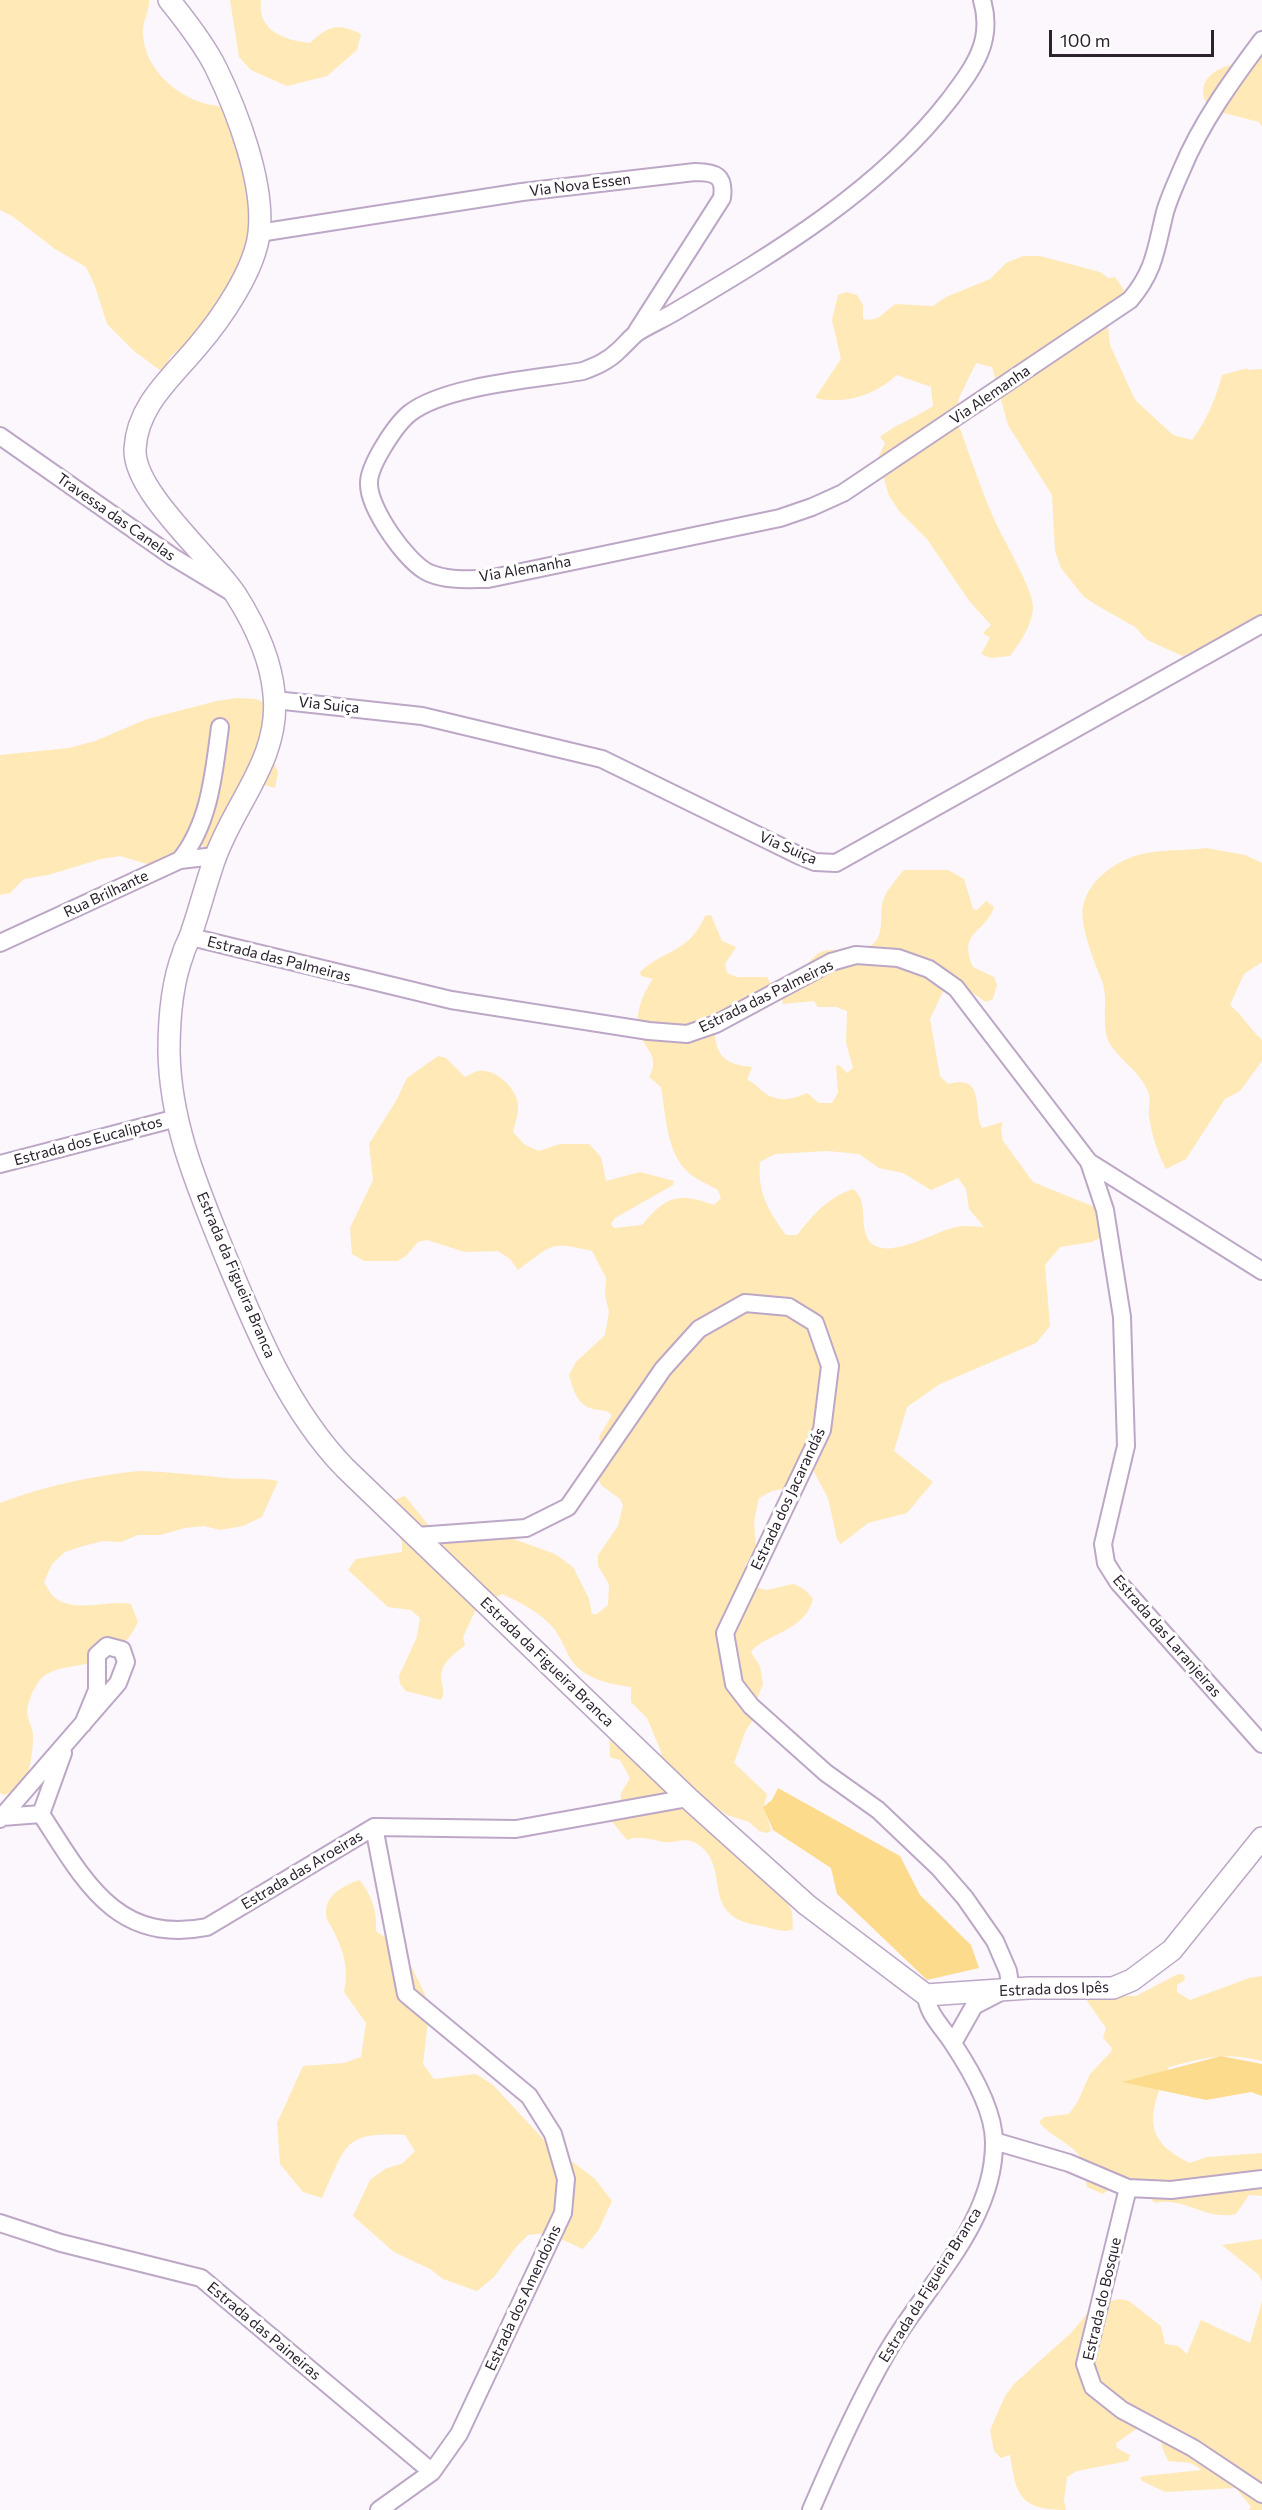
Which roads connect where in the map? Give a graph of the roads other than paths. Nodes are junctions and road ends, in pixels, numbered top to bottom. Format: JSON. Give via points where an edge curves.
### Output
{"nodes":[{"id":1,"x":169,"y":0,"type":"edge"},
{"id":2,"x":982,"y":0,"type":"edge"},
{"id":3,"x":1262,"y":40,"type":"edge"},
{"id":4,"x":259,"y":233,"type":"junction"},
{"id":5,"x":636,"y":333,"type":"junction"},
{"id":6,"x":0,"y":436,"type":"edge"},
{"id":7,"x":236,"y":594,"type":"junction"},
{"id":8,"x":1262,"y":624,"type":"edge"},
{"id":9,"x":275,"y":700,"type":"junction"},
{"id":10,"x":220,"y":727,"type":"dead end"},
{"id":11,"x":215,"y":856,"type":"junction"},
{"id":12,"x":180,"y":860,"type":"junction"},
{"id":13,"x":191,"y":937,"type":"junction"},
{"id":14,"x":0,"y":943,"type":"edge"},
{"id":15,"x":177,"y":1118,"type":"junction"},
{"id":16,"x":1089,"y":1162,"type":"junction"},
{"id":17,"x":0,"y":1164,"type":"edge"},
{"id":18,"x":1262,"y":1271,"type":"edge"},
{"id":19,"x":417,"y":1536,"type":"junction"},
{"id":20,"x":83,"y":1724,"type":"dead end"},
{"id":21,"x":67,"y":1741,"type":"junction"},
{"id":22,"x":1262,"y":1744,"type":"edge"},
{"id":23,"x":688,"y":1798,"type":"junction"},
{"id":24,"x":41,"y":1814,"type":"junction"},
{"id":25,"x":1,"y":1818,"type":"edge"},
{"id":26,"x":374,"y":1827,"type":"junction"},
{"id":27,"x":1262,"y":1838,"type":"edge"},
{"id":28,"x":1008,"y":1990,"type":"junction"},
{"id":29,"x":926,"y":1995,"type":"junction"},
{"id":30,"x":953,"y":2043,"type":"junction"},
{"id":31,"x":994,"y":2141,"type":"junction"},
{"id":32,"x":1262,"y":2179,"type":"edge"},
{"id":33,"x":1128,"y":2188,"type":"junction"},
{"id":34,"x":0,"y":2223,"type":"edge"},
{"id":35,"x":432,"y":2472,"type":"junction"},
{"id":36,"x":1262,"y":2494,"type":"edge"},
{"id":37,"x":379,"y":2510,"type":"edge"},
{"id":38,"x":811,"y":2510,"type":"edge"}],
"edges":[{"from":1,"to":4,"type":"main road","name":"Estrada da Figueira Branca","via":[[214,65],[228,97],[256,182]]},
{"from":2,"to":5,"type":"street","name":"Via Alemanha","via":[[987,17],[984,43],[969,73],[932,122],[870,184],[786,242]]},
{"from":3,"to":5,"type":"street","name":"Via Alemanha","via":[[1204,125],[1183,166],[1166,211],[1159,248],[1145,282],[1130,300],[843,493],[780,518],[488,579],[447,579],[426,572],[408,556],[377,512],[369,483],[389,439],[410,414],[435,400],[471,390],[601,365]]},
{"from":4,"to":5,"type":"street","name":"Via Nova Essen","via":[[522,192],[713,172],[724,185],[722,198]]},
{"from":4,"to":7,"type":"main road","name":"Estrada da Figueira Branca","via":[[253,257],[227,306],[148,405],[138,428],[135,451],[139,471],[152,492]]},
{"from":6,"to":7,"type":"street","name":"Travessa das Canelas","via":[[173,557]]},
{"from":7,"to":9,"type":"main road","name":"Estrada da Figueira Branca","via":[[264,649]]},
{"from":8,"to":9,"type":"street","name":"Via Suiça","via":[[836,863],[815,862],[800,856],[602,759],[422,716]]},
{"from":9,"to":11,"type":"main road","name":"Estrada da Figueira Branca","via":[[260,773]]},
{"from":10,"to":12,"type":"street","via":[[210,793],[193,844]]},
{"from":11,"to":12,"type":"street","name":"Rua Brilhante"},
{"from":11,"to":13,"type":"main road","name":"Estrada da Figueira Branca"},
{"from":12,"to":14,"type":"street","name":"Rua Brilhante"},
{"from":13,"to":15,"type":"main road","name":"Estrada da Figueira Branca","via":[[182,956],[171,1017],[171,1080]]},
{"from":13,"to":16,"type":"street","name":"Estrada das Palmeiras","via":[[452,1000],[687,1034],[716,1024],[831,962],[856,956],[898,958],[929,969],[956,988]]},
{"from":15,"to":17,"type":"street","name":"Estrada dos Eucaliptos"},
{"from":15,"to":19,"type":"main road","name":"Estrada da Figueira Branca","via":[[191,1172],[244,1302],[304,1419],[337,1460]]},
{"from":16,"to":18,"type":"street","name":"Estrada das Palmeiras"},
{"from":16,"to":22,"type":"street","name":"Estrada das Laranjeiras","via":[[1106,1210],[1122,1317],[1126,1446],[1103,1544],[1106,1563],[1118,1582]]},
{"from":19,"to":23,"type":"main road","name":"Estrada da Figueira Branca"},
{"from":19,"to":28,"type":"street","name":"Estrada dos Jacarandás","via":[[526,1528],[568,1507],[663,1369],[699,1329],[745,1303],[789,1307],[815,1323],[830,1366],[822,1430],[725,1633],[735,1684],[759,1713],[826,1773],[878,1810],[939,1868],[995,1941],[1008,1971]]},
{"from":20,"to":21,"type":"street"},
{"from":21,"to":24,"type":"street"},
{"from":21,"to":25,"type":"street"},
{"from":23,"to":26,"type":"street","name":"Estrada das Aroeiras","via":[[516,1829]]},
{"from":23,"to":29,"type":"main road","name":"Estrada da Figueira Branca","via":[[807,1905]]},
{"from":24,"to":25,"type":"street"},
{"from":24,"to":26,"type":"street","name":"Estrada das Aroeiras","via":[[94,1891],[122,1914],[162,1931],[207,1926]]},
{"from":26,"to":35,"type":"street","name":"Estrada dos Amendoins","via":[[406,1994],[529,2096],[553,2134],[566,2179],[563,2213],[459,2434]]},
{"from":27,"to":28,"type":"main road","name":"Estrada dos Ipês","via":[[1172,1950],[1132,1980],[1113,1988]]},
{"from":28,"to":29,"type":"main road","name":"Estrada dos Ipês"},
{"from":28,"to":30,"type":"street","via":[[974,2006]]},
{"from":29,"to":30,"type":"street","name":"Estrada da Figueira Branca","via":[[930,2011]]},
{"from":30,"to":31,"type":"street","name":"Estrada da Figueira Branca","via":[[978,2088]]},
{"from":31,"to":33,"type":"street","via":[[1069,2163]]},
{"from":31,"to":38,"type":"street","name":"Estrada da Figueira Branca","via":[[984,2197],[975,2217],[887,2352],[846,2426]]},
{"from":32,"to":33,"type":"street","via":[[1171,2190]]},
{"from":33,"to":36,"type":"street","name":"Estrada do Bosque","via":[[1085,2364],[1093,2387],[1122,2410],[1193,2448]]},
{"from":34,"to":35,"type":"street","name":"Estrada das Paineiras","via":[[61,2243],[201,2278]]},
{"from":35,"to":37,"type":"street","name":"Estrada dos Amendoins"}]}
